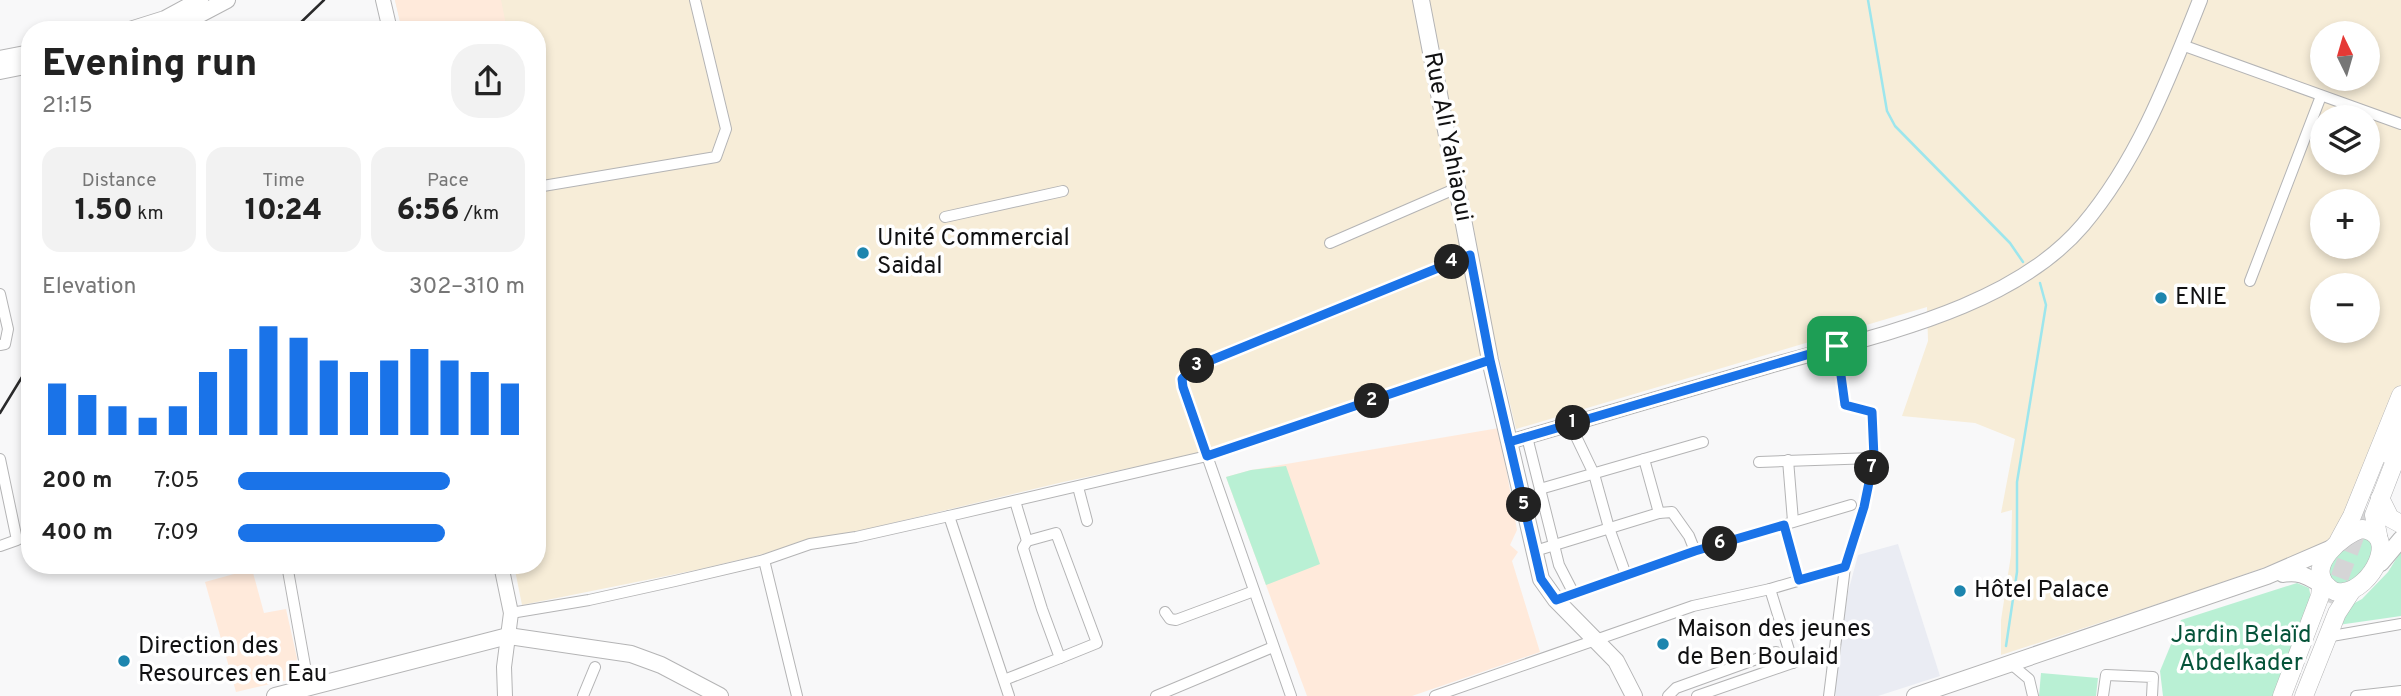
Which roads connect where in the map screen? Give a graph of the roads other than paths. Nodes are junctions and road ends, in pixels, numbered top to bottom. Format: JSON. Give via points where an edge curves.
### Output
{"nodes":[{"id":1,"x":200,"y":0,"type":"edge"},
{"id":2,"x":227,"y":0,"type":"edge"},
{"id":3,"x":383,"y":0,"type":"edge"},
{"id":4,"x":695,"y":0,"type":"edge"},
{"id":5,"x":1421,"y":0,"type":"edge"},
{"id":6,"x":2200,"y":0,"type":"edge"},
{"id":7,"x":159,"y":21,"type":"edge"},
{"id":8,"x":187,"y":21,"type":"edge"},
{"id":9,"x":388,"y":21,"type":"edge"},
{"id":10,"x":2182,"y":46,"type":"junction"},
{"id":11,"x":21,"y":55,"type":"edge"},
{"id":12,"x":0,"y":59,"type":"edge"},
{"id":13,"x":21,"y":67,"type":"edge"},
{"id":14,"x":0,"y":71,"type":"edge"},
{"id":15,"x":2321,"y":96,"type":"junction"},
{"id":16,"x":2400,"y":124,"type":"edge"},
{"id":17,"x":546,"y":185,"type":"edge"},
{"id":18,"x":1457,"y":188,"type":"junction"},
{"id":19,"x":1063,"y":191,"type":"dead end"},
{"id":20,"x":945,"y":217,"type":"dead end"},
{"id":21,"x":1330,"y":243,"type":"dead end"},
{"id":22,"x":1470,"y":255,"type":"junction"},
{"id":23,"x":2250,"y":281,"type":"dead end"},
{"id":24,"x":0,"y":294,"type":"edge"},
{"id":25,"x":0,"y":345,"type":"edge"},
{"id":26,"x":1837,"y":346,"type":"junction"},
{"id":27,"x":1490,"y":360,"type":"junction"},
{"id":28,"x":2401,"y":395,"type":"edge"},
{"id":29,"x":2401,"y":410,"type":"edge"},
{"id":30,"x":1570,"y":424,"type":"junction"},
{"id":31,"x":2401,"y":427,"type":"edge"},
{"id":32,"x":1527,"y":437,"type":"junction"},
{"id":33,"x":1509,"y":442,"type":"junction"},
{"id":34,"x":1703,"y":442,"type":"dead end"},
{"id":35,"x":2394,"y":449,"type":"edge"},
{"id":36,"x":1207,"y":456,"type":"junction"},
{"id":37,"x":1874,"y":458,"type":"junction"},
{"id":38,"x":0,"y":459,"type":"edge"},
{"id":39,"x":1644,"y":459,"type":"junction"},
{"id":40,"x":1788,"y":460,"type":"junction"},
{"id":41,"x":1759,"y":462,"type":"dead end"},
{"id":42,"x":1594,"y":474,"type":"junction"},
{"id":43,"x":1078,"y":487,"type":"junction"},
{"id":44,"x":1540,"y":489,"type":"junction"},
{"id":45,"x":1015,"y":501,"type":"junction"},
{"id":46,"x":2374,"y":501,"type":"junction"},
{"id":47,"x":1851,"y":505,"type":"dead end"},
{"id":48,"x":1659,"y":513,"type":"junction"},
{"id":49,"x":949,"y":516,"type":"junction"},
{"id":50,"x":1087,"y":521,"type":"dead end"},
{"id":51,"x":1789,"y":523,"type":"junction"},
{"id":52,"x":2401,"y":526,"type":"edge"},
{"id":53,"x":1609,"y":528,"type":"junction"},
{"id":54,"x":2378,"y":535,"type":"junction"},
{"id":55,"x":2401,"y":539,"type":"edge"},
{"id":56,"x":1027,"y":541,"type":"junction"},
{"id":57,"x":1553,"y":545,"type":"junction"},
{"id":58,"x":0,"y":546,"type":"edge"},
{"id":59,"x":2334,"y":548,"type":"junction"},
{"id":60,"x":1535,"y":551,"type":"junction"},
{"id":61,"x":1695,"y":551,"type":"junction"},
{"id":62,"x":764,"y":560,"type":"junction"},
{"id":63,"x":2381,"y":563,"type":"junction"},
{"id":64,"x":1845,"y":567,"type":"junction"},
{"id":65,"x":289,"y":574,"type":"edge"},
{"id":66,"x":503,"y":574,"type":"edge"},
{"id":67,"x":1626,"y":575,"type":"junction"},
{"id":68,"x":2267,"y":576,"type":"junction"},
{"id":69,"x":1799,"y":580,"type":"junction"},
{"id":70,"x":1770,"y":589,"type":"junction"},
{"id":71,"x":2326,"y":589,"type":"junction"},
{"id":72,"x":2352,"y":590,"type":"junction"},
{"id":73,"x":1254,"y":591,"type":"junction"},
{"id":74,"x":1574,"y":594,"type":"junction"},
{"id":75,"x":1556,"y":600,"type":"junction"},
{"id":76,"x":511,"y":612,"type":"junction"},
{"id":77,"x":1165,"y":612,"type":"dead end"},
{"id":78,"x":2401,"y":624,"type":"edge"},
{"id":79,"x":508,"y":636,"type":"junction"},
{"id":80,"x":2326,"y":637,"type":"junction"},
{"id":81,"x":1595,"y":638,"type":"junction"},
{"id":82,"x":1273,"y":647,"type":"junction"},
{"id":83,"x":1776,"y":652,"type":"dead end"},
{"id":84,"x":1821,"y":653,"type":"dead end"},
{"id":85,"x":1060,"y":658,"type":"junction"},
{"id":86,"x":1793,"y":663,"type":"junction"},
{"id":87,"x":2011,"y":664,"type":"junction"},
{"id":88,"x":595,"y":667,"type":"dead end"},
{"id":89,"x":1004,"y":680,"type":"junction"},
{"id":90,"x":309,"y":688,"type":"junction"},
{"id":91,"x":2401,"y":691,"type":"edge"},
{"id":92,"x":275,"y":696,"type":"edge"},
{"id":93,"x":505,"y":696,"type":"edge"},
{"id":94,"x":583,"y":696,"type":"edge"},
{"id":95,"x":720,"y":696,"type":"edge"},
{"id":96,"x":797,"y":696,"type":"edge"},
{"id":97,"x":1009,"y":696,"type":"edge"},
{"id":98,"x":1156,"y":696,"type":"edge"},
{"id":99,"x":1291,"y":696,"type":"edge"},
{"id":100,"x":1435,"y":696,"type":"edge"},
{"id":101,"x":1634,"y":696,"type":"edge"},
{"id":102,"x":1668,"y":696,"type":"edge"},
{"id":103,"x":1697,"y":696,"type":"edge"},
{"id":104,"x":1829,"y":696,"type":"edge"},
{"id":105,"x":1915,"y":696,"type":"edge"},
{"id":106,"x":2032,"y":696,"type":"edge"},
{"id":107,"x":2103,"y":696,"type":"edge"},
{"id":108,"x":2152,"y":696,"type":"edge"},
{"id":109,"x":2282,"y":696,"type":"edge"},
{"id":110,"x":2293,"y":696,"type":"edge"},
{"id":111,"x":2304,"y":696,"type":"edge"},
{"id":112,"x":2356,"y":696,"type":"edge"}],
"edges":[{"from":1,"to":7,"type":"main road"},
{"from":2,"to":8,"type":"main road"},
{"from":3,"to":9,"type":"street"},
{"from":4,"to":17,"type":"street","via":[[726,129],[716,157]]},
{"from":5,"to":18,"type":"main road","name":"Rue Ali Yahiaoui"},
{"from":6,"to":10,"type":"street"},
{"from":10,"to":15,"type":"street"},
{"from":10,"to":26,"type":"street","via":[[2118,180],[2082,226],[2048,259],[1983,298]]},
{"from":11,"to":12,"type":"main road"},
{"from":13,"to":14,"type":"main road"},
{"from":15,"to":16,"type":"street"},
{"from":15,"to":23,"type":"street"},
{"from":18,"to":21,"type":"street"},
{"from":18,"to":22,"type":"main road","name":"Rue Ali Yahiaoui"},
{"from":19,"to":20,"type":"street"},
{"from":22,"to":27,"type":"main road","name":"Rue Ali Yahiaoui"},
{"from":22,"to":36,"type":"street","via":[[1192,368],[1182,379],[1183,387]]},
{"from":24,"to":25,"type":"street","via":[[8,329],[5,344]]},
{"from":26,"to":30,"type":"street"},
{"from":26,"to":37,"type":"street","via":[[1845,405],[1872,412]]},
{"from":27,"to":33,"type":"main road","name":"Rue Ali Yahiaoui"},
{"from":27,"to":36,"type":"street"},
{"from":28,"to":59,"type":"main road","via":[[2352,516]]},
{"from":29,"to":35,"type":"main road"},
{"from":30,"to":32,"type":"street"},
{"from":30,"to":42,"type":"street"},
{"from":31,"to":35,"type":"main road"},
{"from":32,"to":33,"type":"street"},
{"from":32,"to":44,"type":"street"},
{"from":33,"to":60,"type":"main road","name":"Rue Ali Yahiaoui"},
{"from":34,"to":39,"type":"street"},
{"from":35,"to":46,"type":"main road"},
{"from":36,"to":43,"type":"street"},
{"from":36,"to":73,"type":"street"},
{"from":37,"to":40,"type":"street"},
{"from":37,"to":64,"type":"street"},
{"from":38,"to":58,"type":"street","via":[[17,540]]},
{"from":39,"to":42,"type":"street"},
{"from":39,"to":48,"type":"street"},
{"from":40,"to":41,"type":"street"},
{"from":40,"to":51,"type":"street"},
{"from":42,"to":44,"type":"street"},
{"from":42,"to":53,"type":"street"},
{"from":43,"to":45,"type":"street"},
{"from":43,"to":50,"type":"street"},
{"from":44,"to":57,"type":"street"},
{"from":45,"to":49,"type":"street"},
{"from":45,"to":56,"type":"street"},
{"from":46,"to":52,"type":"main road"},
{"from":46,"to":54,"type":"main road"},
{"from":47,"to":51,"type":"street"},
{"from":48,"to":53,"type":"street"},
{"from":48,"to":61,"type":"street","via":[[1672,512]]},
{"from":49,"to":62,"type":"street","via":[[810,544]]},
{"from":49,"to":89,"type":"street"},
{"from":51,"to":61,"type":"street"},
{"from":51,"to":69,"type":"street"},
{"from":52,"to":54,"type":"main road"},
{"from":53,"to":57,"type":"street"},
{"from":53,"to":67,"type":"street"},
{"from":54,"to":59,"type":"main road","via":[[2356,531]]},
{"from":54,"to":63,"type":"main road","via":[[2385,551]]},
{"from":55,"to":63,"type":"main road"},
{"from":56,"to":85,"type":"street","via":[[1023,548]]},
{"from":56,"to":85,"type":"street","via":[[1056,534],[1097,643]]},
{"from":57,"to":60,"type":"street"},
{"from":57,"to":74,"type":"street"},
{"from":59,"to":68,"type":"main road"},
{"from":59,"to":71,"type":"main road","via":[[2321,565]]},
{"from":60,"to":75,"type":"main road","name":"Rue Ali Yahiaoui","via":[[1541,579]]},
{"from":61,"to":67,"type":"street"},
{"from":62,"to":76,"type":"street","via":[[589,600]]},
{"from":62,"to":96,"type":"street"},
{"from":63,"to":72,"type":"main road"},
{"from":64,"to":69,"type":"street"},
{"from":64,"to":104,"type":"street"},
{"from":65,"to":90,"type":"street"},
{"from":66,"to":76,"type":"street"},
{"from":67,"to":74,"type":"street"},
{"from":68,"to":71,"type":"main road","via":[[2298,572]]},
{"from":68,"to":87,"type":"main road"},
{"from":69,"to":70,"type":"street"},
{"from":70,"to":81,"type":"street","via":[[1693,606]]},
{"from":70,"to":86,"type":"street"},
{"from":71,"to":72,"type":"main road"},
{"from":71,"to":109,"type":"main road"},
{"from":71,"to":110,"type":"main road"},
{"from":72,"to":80,"type":"main road"},
{"from":73,"to":77,"type":"street","via":[[1176,620],[1170,620]]},
{"from":73,"to":82,"type":"street"},
{"from":74,"to":75,"type":"street"},
{"from":75,"to":81,"type":"main road","name":"Rue Ali Yahiaoui"},
{"from":76,"to":79,"type":"street"},
{"from":78,"to":80,"type":"street"},
{"from":79,"to":90,"type":"main road"},
{"from":79,"to":93,"type":"street"},
{"from":79,"to":95,"type":"main road","via":[[631,654]]},
{"from":80,"to":111,"type":"main road"},
{"from":81,"to":100,"type":"street"},
{"from":81,"to":101,"type":"main road","name":"Rue Ali Yahiaoui","via":[[1616,661]]},
{"from":82,"to":98,"type":"street"},
{"from":82,"to":99,"type":"street"},
{"from":83,"to":102,"type":"street","via":[[1676,688]]},
{"from":84,"to":86,"type":"street"},
{"from":85,"to":89,"type":"street"},
{"from":86,"to":103,"type":"street"},
{"from":87,"to":105,"type":"main road"},
{"from":87,"to":106,"type":"street","via":[[2029,679]]},
{"from":88,"to":94,"type":"street"},
{"from":89,"to":97,"type":"street"},
{"from":90,"to":92,"type":"main road"},
{"from":91,"to":112,"type":"street"},
{"from":107,"to":108,"type":"street","via":[[2106,675],[2153,677]]}]}
